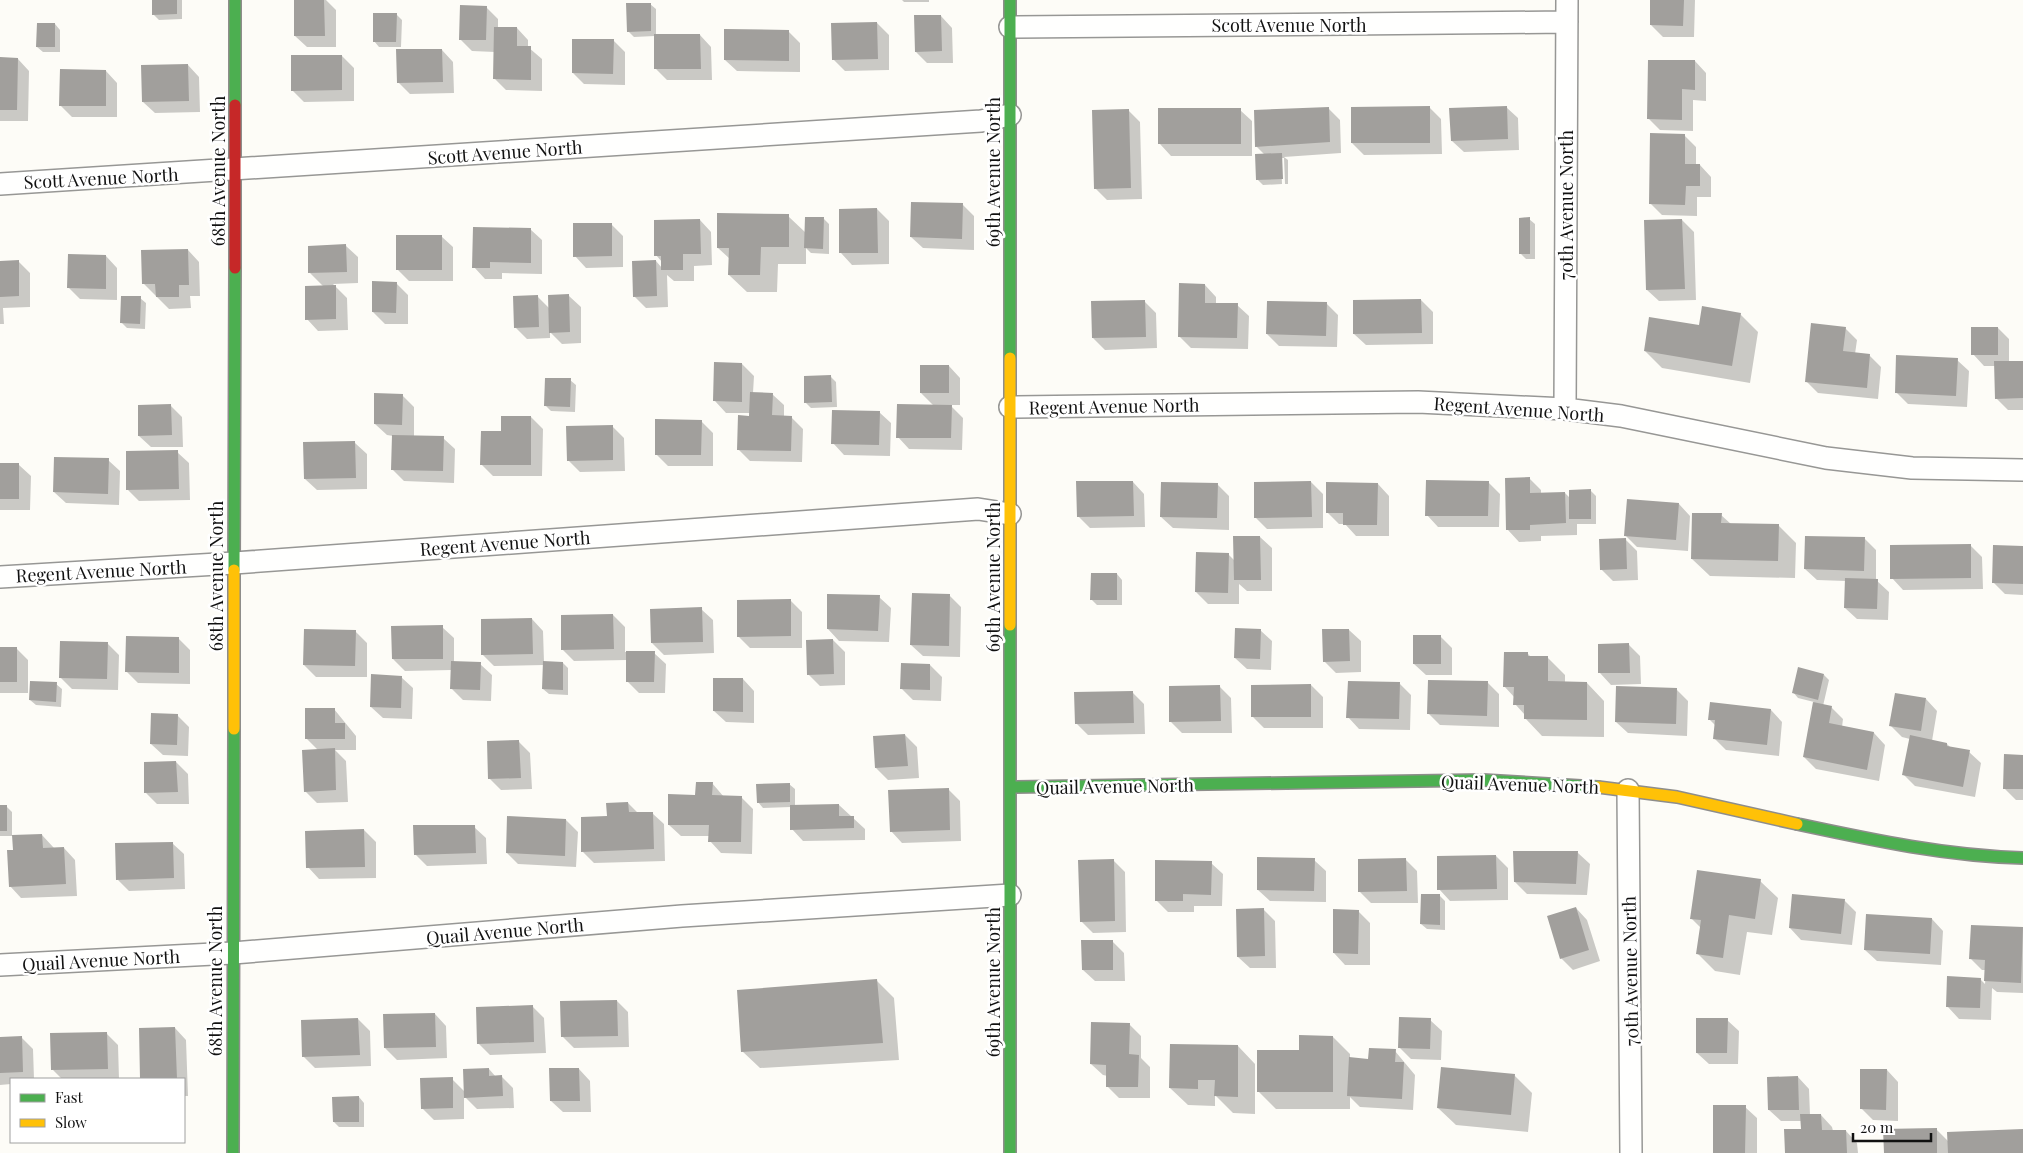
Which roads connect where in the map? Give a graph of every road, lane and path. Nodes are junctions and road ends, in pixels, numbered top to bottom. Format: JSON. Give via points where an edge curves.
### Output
{"nodes":[{"id":1,"x":236,"y":0,"type":"edge"},
{"id":2,"x":1010,"y":0,"type":"edge"},
{"id":3,"x":1567,"y":0,"type":"edge"},
{"id":4,"x":1567,"y":22,"type":"junction"},
{"id":5,"x":1010,"y":27,"type":"junction"},
{"id":6,"x":1010,"y":115,"type":"junction"},
{"id":7,"x":235,"y":170,"type":"junction"},
{"id":8,"x":0,"y":184,"type":"edge"},
{"id":9,"x":1010,"y":407,"type":"junction"},
{"id":10,"x":1565,"y":409,"type":"junction"},
{"id":11,"x":2023,"y":470,"type":"edge"},
{"id":12,"x":1010,"y":514,"type":"junction"},
{"id":13,"x":234,"y":563,"type":"junction"},
{"id":14,"x":0,"y":578,"type":"edge"},
{"id":15,"x":1010,"y":787,"type":"junction"},
{"id":16,"x":1628,"y":790,"type":"junction"},
{"id":17,"x":2023,"y":858,"type":"edge"},
{"id":18,"x":1010,"y":895,"type":"junction"},
{"id":19,"x":233,"y":953,"type":"junction"},
{"id":20,"x":0,"y":965,"type":"edge"},
{"id":21,"x":232,"y":1153,"type":"edge"},
{"id":22,"x":1010,"y":1153,"type":"edge"},
{"id":23,"x":1632,"y":1153,"type":"edge"}],
"edges":[{"from":1,"to":7,"type":"street","name":"68th Avenue North"},
{"from":2,"to":5,"type":"street","name":"69th Avenue North"},
{"from":3,"to":4,"type":"street","name":"70th Avenue North"},
{"from":4,"to":5,"type":"street","name":"Scott Avenue North"},
{"from":4,"to":10,"type":"street","name":"70th Avenue North"},
{"from":5,"to":6,"type":"street","name":"69th Avenue North"},
{"from":6,"to":7,"type":"street","name":"Scott Avenue North","via":[[971,121]]},
{"from":6,"to":9,"type":"street","name":"69th Avenue North"},
{"from":7,"to":8,"type":"street","name":"Scott Avenue North"},
{"from":7,"to":13,"type":"street","name":"68th Avenue North"},
{"from":9,"to":10,"type":"street","name":"Regent Avenue North","via":[[1418,402]]},
{"from":9,"to":12,"type":"street","name":"69th Avenue North"},
{"from":10,"to":11,"type":"street","name":"Regent Avenue North","via":[[1621,416],[1826,458],[1912,468]]},
{"from":12,"to":13,"type":"street","name":"Regent Avenue North","via":[[978,509]]},
{"from":12,"to":15,"type":"street","name":"69th Avenue North"},
{"from":13,"to":14,"type":"street","name":"Regent Avenue North"},
{"from":13,"to":19,"type":"street","name":"68th Avenue North"},
{"from":15,"to":16,"type":"street","name":"Quail Avenue North","via":[[1483,780]]},
{"from":15,"to":18,"type":"street","name":"69th Avenue North"},
{"from":16,"to":17,"type":"street","name":"Quail Avenue North","via":[[1677,797],[1897,846],[1983,857]]},
{"from":16,"to":23,"type":"street","name":"70th Avenue North"},
{"from":18,"to":19,"type":"street","name":"Quail Avenue North","via":[[682,916]]},
{"from":18,"to":22,"type":"street","name":"69th Avenue North"},
{"from":19,"to":20,"type":"street","name":"Quail Avenue North"},
{"from":19,"to":21,"type":"street","name":"68th Avenue North"}]}
